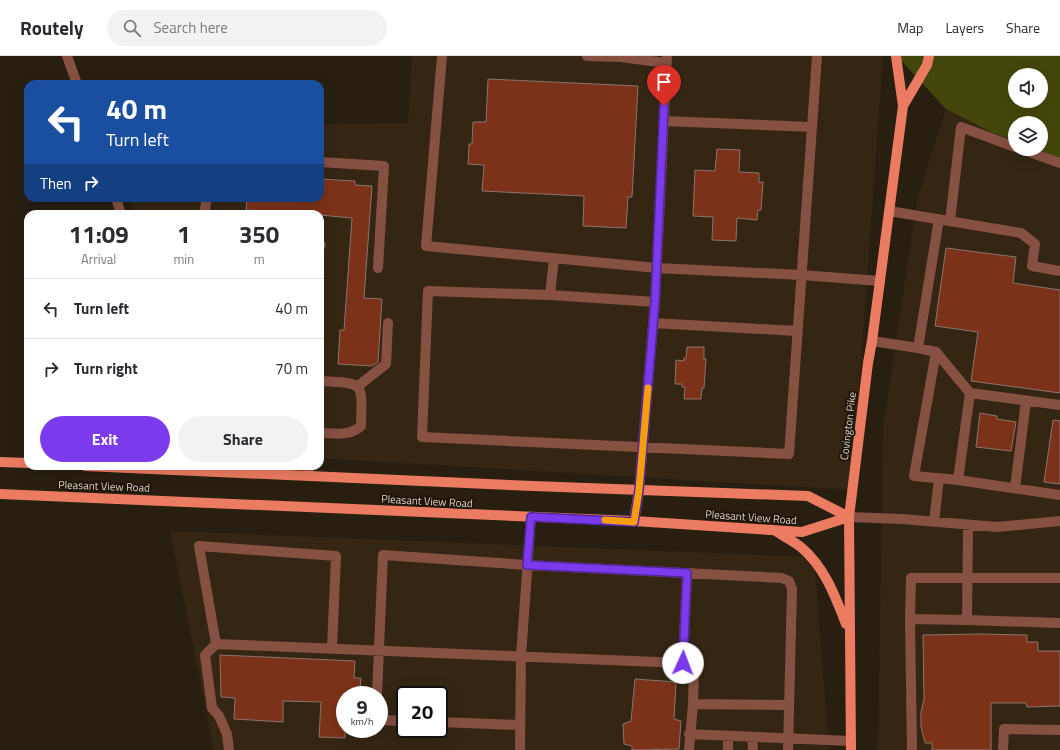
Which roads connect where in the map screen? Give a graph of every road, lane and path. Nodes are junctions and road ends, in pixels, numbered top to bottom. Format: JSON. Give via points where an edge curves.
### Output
{"nodes":[{"id":1,"x":67,"y":56,"type":"edge"},
{"id":2,"x":442,"y":56,"type":"edge"},
{"id":3,"x":587,"y":56,"type":"edge"},
{"id":4,"x":817,"y":56,"type":"edge"},
{"id":5,"x":896,"y":56,"type":"edge"},
{"id":6,"x":666,"y":60,"type":"edge"},
{"id":7,"x":928,"y":60,"type":"edge"},
{"id":8,"x":76,"y":80,"type":"edge"},
{"id":9,"x":902,"y":106,"type":"junction"},
{"id":10,"x":664,"y":121,"type":"junction"},
{"id":11,"x":812,"y":127,"type":"junction"},
{"id":12,"x":1008,"y":144,"type":"edge"},
{"id":13,"x":1040,"y":156,"type":"edge"},
{"id":14,"x":324,"y":162,"type":"edge"},
{"id":15,"x":1060,"y":163,"type":"edge"},
{"id":16,"x":889,"y":211,"type":"junction"},
{"id":17,"x":939,"y":219,"type":"junction"},
{"id":18,"x":950,"y":221,"type":"junction"},
{"id":19,"x":554,"y":258,"type":"junction"},
{"id":20,"x":378,"y":268,"type":"dead end"},
{"id":21,"x":657,"y":268,"type":"junction"},
{"id":22,"x":1060,"y":270,"type":"edge"},
{"id":23,"x":801,"y":275,"type":"junction"},
{"id":24,"x":880,"y":281,"type":"junction"},
{"id":25,"x":550,"y":295,"type":"junction"},
{"id":26,"x":655,"y":302,"type":"junction"},
{"id":27,"x":388,"y":323,"type":"dead end"},
{"id":28,"x":653,"y":323,"type":"junction"},
{"id":29,"x":797,"y":332,"type":"junction"},
{"id":30,"x":872,"y":342,"type":"junction"},
{"id":31,"x":918,"y":348,"type":"junction"},
{"id":32,"x":936,"y":352,"type":"junction"},
{"id":33,"x":324,"y":381,"type":"edge"},
{"id":34,"x":358,"y":386,"type":"junction"},
{"id":35,"x":970,"y":393,"type":"junction"},
{"id":36,"x":1026,"y":401,"type":"junction"},
{"id":37,"x":1060,"y":406,"type":"edge"},
{"id":38,"x":324,"y":433,"type":"edge"},
{"id":39,"x":643,"y":447,"type":"junction"},
{"id":40,"x":24,"y":463,"type":"edge"},
{"id":41,"x":0,"y":465,"type":"edge"},
{"id":42,"x":259,"y":470,"type":"edge"},
{"id":43,"x":308,"y":471,"type":"edge"},
{"id":44,"x":939,"y":478,"type":"junction"},
{"id":45,"x":958,"y":480,"type":"junction"},
{"id":46,"x":1015,"y":488,"type":"junction"},
{"id":47,"x":639,"y":490,"type":"junction"},
{"id":48,"x":0,"y":494,"type":"edge"},
{"id":49,"x":1060,"y":495,"type":"edge"},
{"id":50,"x":531,"y":517,"type":"junction"},
{"id":51,"x":849,"y":517,"type":"junction"},
{"id":52,"x":1060,"y":521,"type":"edge"},
{"id":53,"x":634,"y":522,"type":"junction"},
{"id":54,"x":934,"y":522,"type":"junction"},
{"id":55,"x":968,"y":525,"type":"junction"},
{"id":56,"x":774,"y":530,"type":"junction"},
{"id":57,"x":527,"y":565,"type":"junction"},
{"id":58,"x":687,"y":573,"type":"junction"},
{"id":59,"x":1060,"y":578,"type":"edge"},
{"id":60,"x":967,"y":579,"type":"junction"},
{"id":61,"x":910,"y":619,"type":"junction"},
{"id":62,"x":967,"y":620,"type":"junction"},
{"id":63,"x":1060,"y":623,"type":"edge"},
{"id":64,"x":849,"y":629,"type":"junction"},
{"id":65,"x":216,"y":644,"type":"junction"},
{"id":66,"x":332,"y":648,"type":"junction"},
{"id":67,"x":378,"y":650,"type":"junction"},
{"id":68,"x":520,"y":656,"type":"junction"},
{"id":69,"x":683,"y":663,"type":"junction"},
{"id":70,"x":377,"y":686,"type":"edge"},
{"id":71,"x":693,"y":704,"type":"junction"},
{"id":72,"x":788,"y":705,"type":"junction"},
{"id":73,"x":448,"y":722,"type":"edge"},
{"id":74,"x":520,"y":725,"type":"junction"},
{"id":75,"x":1060,"y":730,"type":"edge"},
{"id":76,"x":690,"y":734,"type":"junction"},
{"id":77,"x":728,"y":736,"type":"junction"},
{"id":78,"x":752,"y":737,"type":"junction"},
{"id":79,"x":788,"y":738,"type":"junction"},
{"id":80,"x":851,"y":746,"type":"edge"},
{"id":81,"x":229,"y":750,"type":"edge"},
{"id":82,"x":520,"y":750,"type":"edge"},
{"id":83,"x":689,"y":750,"type":"edge"},
{"id":84,"x":728,"y":750,"type":"edge"},
{"id":85,"x":752,"y":750,"type":"edge"},
{"id":86,"x":788,"y":750,"type":"edge"},
{"id":87,"x":912,"y":750,"type":"edge"},
{"id":88,"x":1003,"y":750,"type":"edge"}],
"edges":[{"from":1,"to":8,"type":"lane"},
{"from":2,"to":19,"type":"lane","via":[[426,246]]},
{"from":3,"to":6,"type":"lane"},
{"from":4,"to":11,"type":"lane"},
{"from":5,"to":9,"type":"main road","name":"Covington Pike"},
{"from":6,"to":10,"type":"lane"},
{"from":7,"to":9,"type":"main road","name":"Covington Pike"},
{"from":9,"to":16,"type":"main road","name":"Covington Pike"},
{"from":10,"to":11,"type":"lane"},
{"from":10,"to":21,"type":"lane"},
{"from":11,"to":23,"type":"lane"},
{"from":12,"to":18,"type":"lane","via":[[961,127]]},
{"from":13,"to":15,"type":"lane"},
{"from":14,"to":20,"type":"lane","via":[[384,166]]},
{"from":16,"to":17,"type":"lane"},
{"from":16,"to":24,"type":"main road","name":"Covington Pike"},
{"from":17,"to":18,"type":"lane"},
{"from":17,"to":31,"type":"lane"},
{"from":18,"to":22,"type":"lane","via":[[1021,233],[1035,244],[1032,266]]},
{"from":19,"to":21,"type":"lane"},
{"from":19,"to":25,"type":"lane"},
{"from":21,"to":23,"type":"lane"},
{"from":21,"to":26,"type":"lane"},
{"from":23,"to":24,"type":"lane"},
{"from":23,"to":29,"type":"lane"},
{"from":24,"to":30,"type":"main road","name":"Covington Pike"},
{"from":25,"to":26,"type":"lane"},
{"from":25,"to":39,"type":"lane","via":[[428,291],[422,437]]},
{"from":26,"to":28,"type":"lane"},
{"from":27,"to":34,"type":"lane","via":[[386,364]]},
{"from":28,"to":29,"type":"lane"},
{"from":28,"to":39,"type":"lane"},
{"from":29,"to":39,"type":"lane","via":[[789,454]]},
{"from":30,"to":31,"type":"lane"},
{"from":30,"to":51,"type":"main road","name":"Covington Pike"},
{"from":31,"to":32,"type":"lane"},
{"from":32,"to":35,"type":"lane"},
{"from":32,"to":44,"type":"lane","via":[[914,476]]},
{"from":33,"to":34,"type":"lane","via":[[351,383]]},
{"from":34,"to":38,"type":"lane","via":[[362,393],[361,426],[348,434]]},
{"from":35,"to":36,"type":"lane"},
{"from":35,"to":45,"type":"lane"},
{"from":36,"to":37,"type":"lane"},
{"from":36,"to":46,"type":"lane"},
{"from":39,"to":47,"type":"lane"},
{"from":40,"to":41,"type":"main road"},
{"from":42,"to":43,"type":"main road","name":"Pleasant View Road"},
{"from":43,"to":47,"type":"main road","name":"Pleasant View Road"},
{"from":44,"to":45,"type":"lane"},
{"from":44,"to":54,"type":"lane"},
{"from":45,"to":46,"type":"lane"},
{"from":46,"to":49,"type":"lane"},
{"from":47,"to":51,"type":"main road","name":"Pleasant View Road","via":[[808,496]]},
{"from":47,"to":53,"type":"main road"},
{"from":48,"to":50,"type":"main road","name":"Pleasant View Road"},
{"from":50,"to":53,"type":"main road","name":"Pleasant View Road"},
{"from":50,"to":57,"type":"lane"},
{"from":51,"to":54,"type":"lane"},
{"from":51,"to":56,"type":"main road","name":"Pleasant View Road","via":[[802,532]]},
{"from":51,"to":64,"type":"main road","name":"Covington Pike"},
{"from":52,"to":55,"type":"lane","via":[[997,527]]},
{"from":53,"to":56,"type":"main road","name":"Pleasant View Road"},
{"from":54,"to":55,"type":"lane"},
{"from":55,"to":60,"type":"lane"},
{"from":56,"to":64,"type":"main road","via":[[801,548],[818,565],[831,585]]},
{"from":57,"to":58,"type":"lane"},
{"from":57,"to":67,"type":"lane","via":[[383,555]]},
{"from":57,"to":68,"type":"lane"},
{"from":58,"to":69,"type":"lane"},
{"from":58,"to":72,"type":"lane","via":[[790,580],[792,590]]},
{"from":59,"to":60,"type":"lane"},
{"from":60,"to":61,"type":"lane","via":[[911,578]]},
{"from":60,"to":62,"type":"lane"},
{"from":61,"to":62,"type":"lane"},
{"from":61,"to":87,"type":"lane"},
{"from":62,"to":63,"type":"lane"},
{"from":64,"to":80,"type":"main road","name":"Covington Pike"},
{"from":65,"to":66,"type":"lane"},
{"from":65,"to":66,"type":"lane","via":[[199,546],[336,556]]},
{"from":65,"to":81,"type":"lane","via":[[205,656],[212,708],[219,716]]},
{"from":66,"to":67,"type":"lane"},
{"from":67,"to":68,"type":"lane"},
{"from":67,"to":70,"type":"lane"},
{"from":68,"to":69,"type":"lane"},
{"from":68,"to":74,"type":"lane"},
{"from":69,"to":71,"type":"lane","via":[[694,668]]},
{"from":71,"to":72,"type":"lane"},
{"from":71,"to":76,"type":"lane"},
{"from":72,"to":79,"type":"lane"},
{"from":73,"to":74,"type":"lane"},
{"from":74,"to":82,"type":"lane"},
{"from":75,"to":88,"type":"lane","via":[[1004,729]]},
{"from":76,"to":77,"type":"lane"},
{"from":76,"to":83,"type":"lane"},
{"from":77,"to":78,"type":"lane"},
{"from":77,"to":84,"type":"lane"},
{"from":78,"to":79,"type":"lane"},
{"from":78,"to":85,"type":"lane"},
{"from":79,"to":80,"type":"lane"},
{"from":79,"to":86,"type":"lane"}]}
